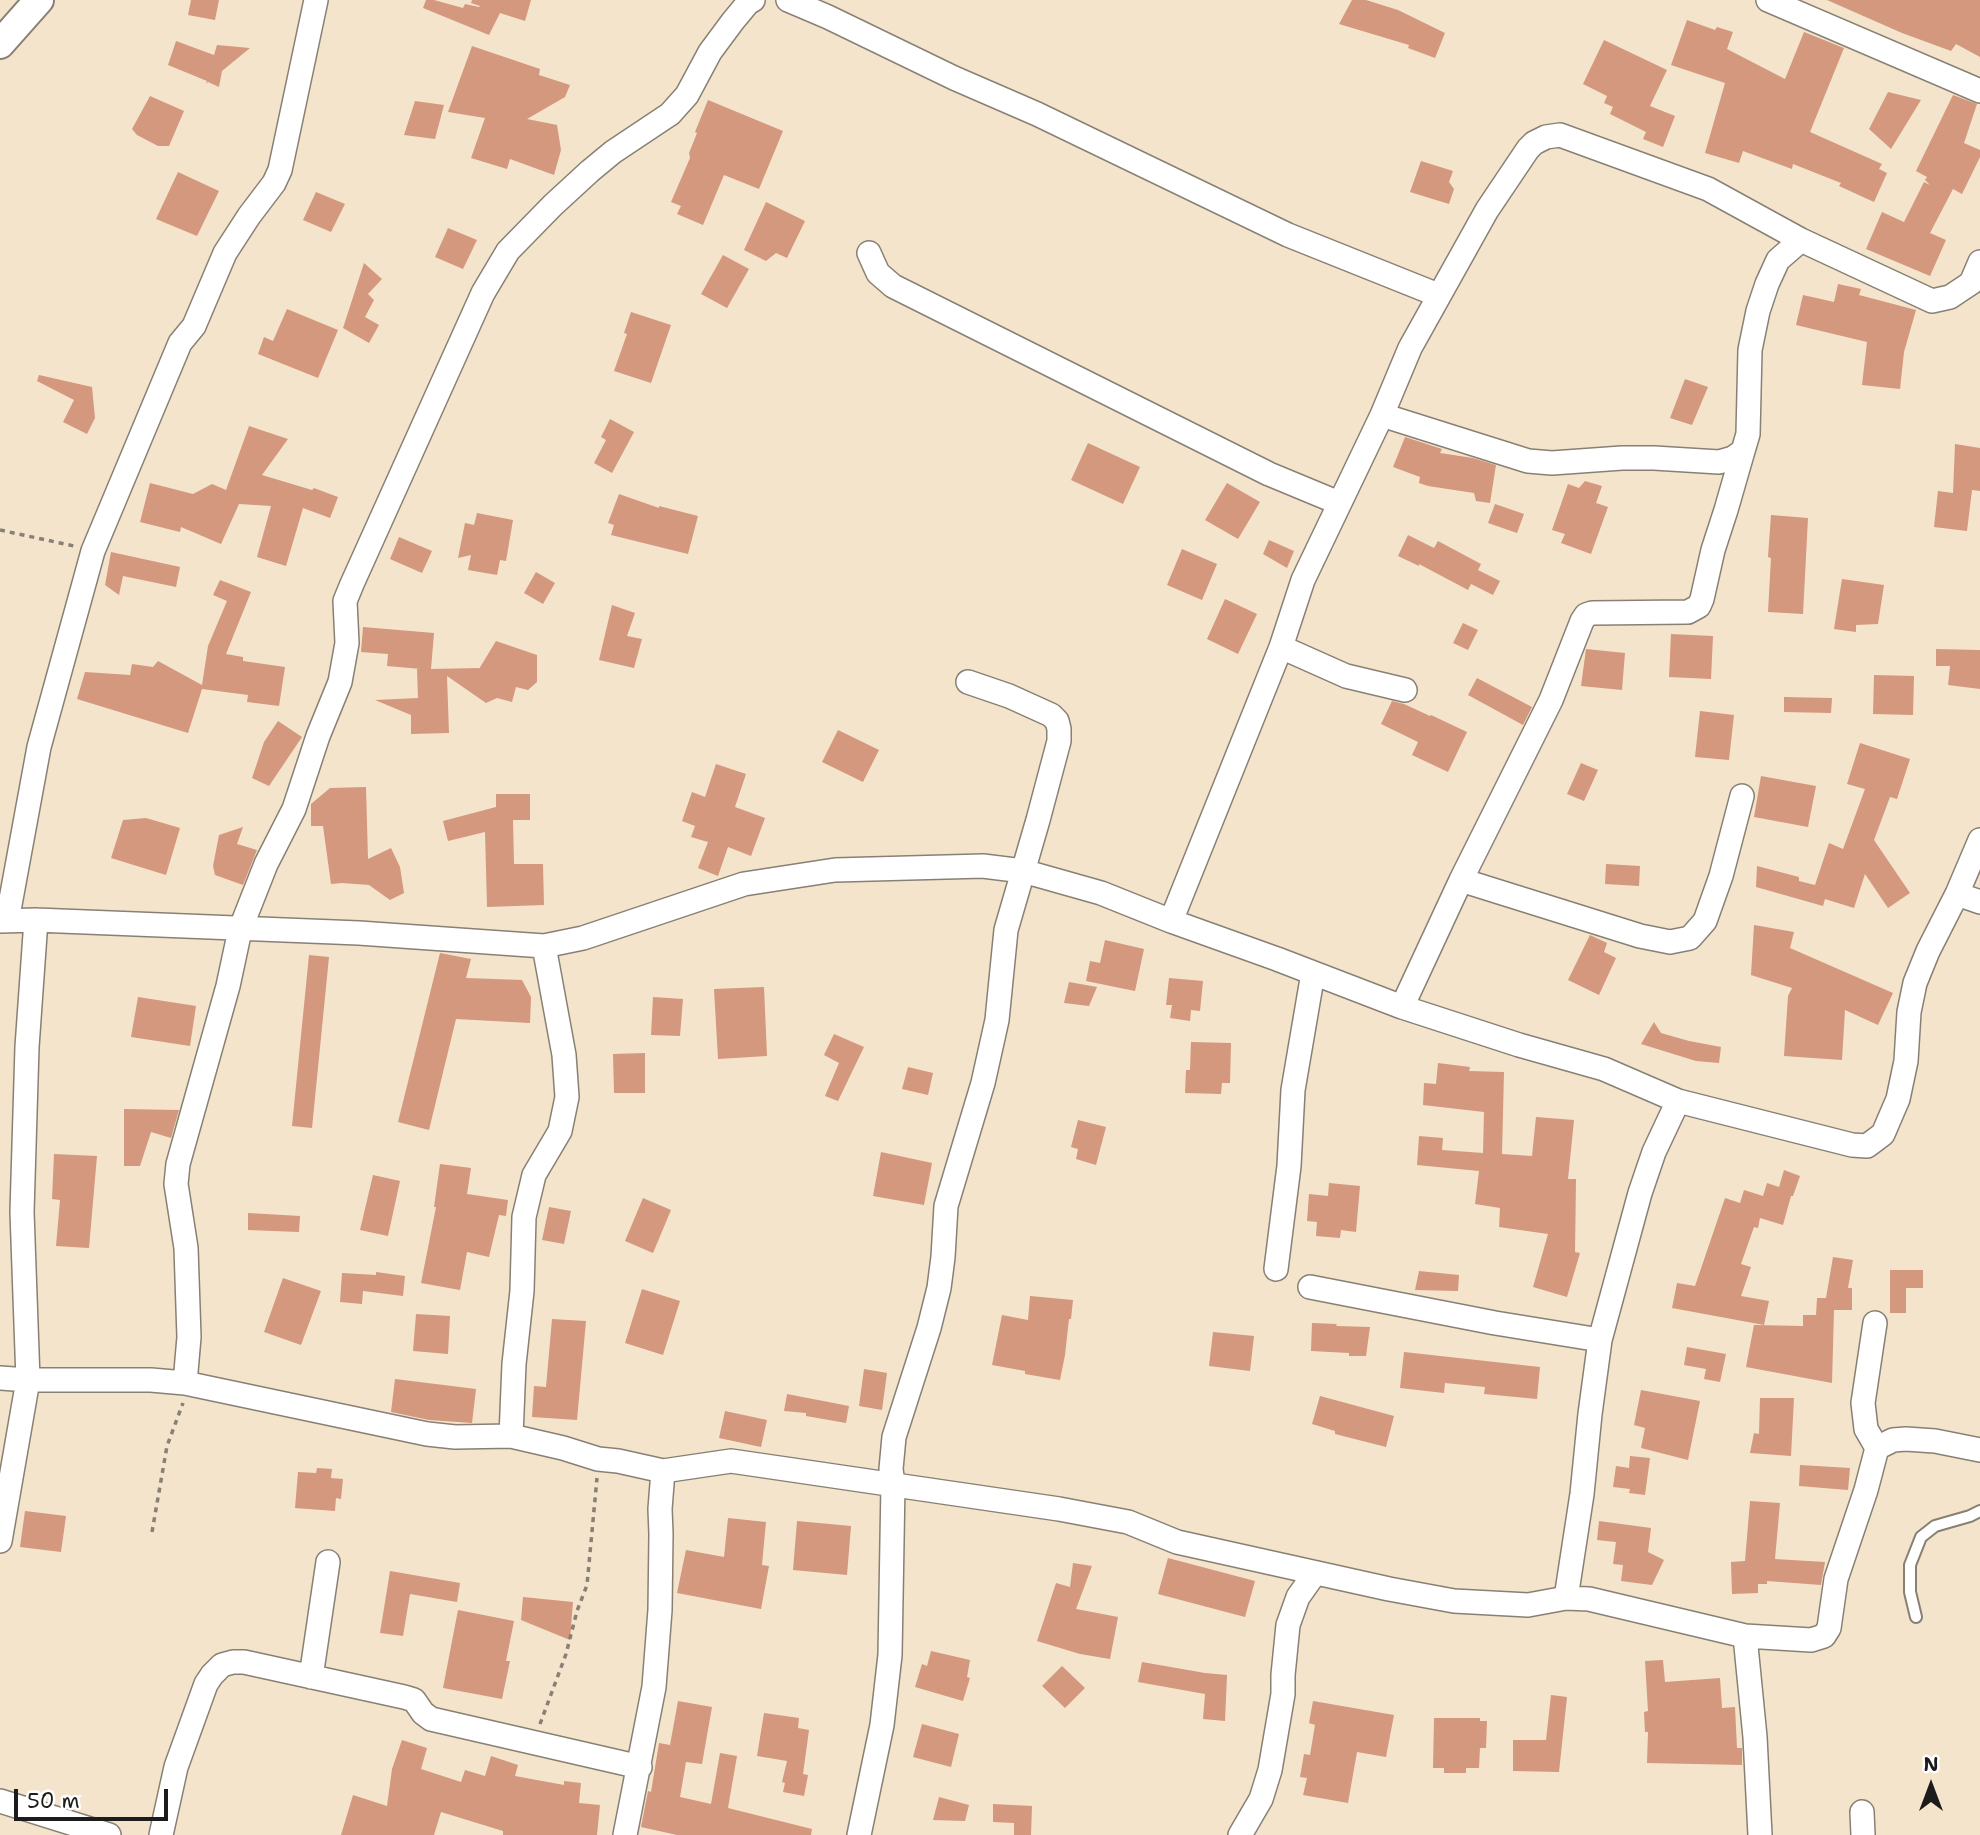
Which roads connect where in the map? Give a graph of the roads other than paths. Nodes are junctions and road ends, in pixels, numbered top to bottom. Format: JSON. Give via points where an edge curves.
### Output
{"nodes":[{"id":1,"x":38,"y":0,"type":"edge"},
{"id":2,"x":316,"y":0,"type":"edge"},
{"id":3,"x":753,"y":0,"type":"edge"},
{"id":4,"x":788,"y":0,"type":"edge"},
{"id":5,"x":1768,"y":0,"type":"edge"},
{"id":6,"x":0,"y":44,"type":"edge"},
{"id":7,"x":1980,"y":91,"type":"edge"},
{"id":8,"x":1801,"y":240,"type":"junction"},
{"id":9,"x":869,"y":253,"type":"dead end"},
{"id":10,"x":1980,"y":262,"type":"edge"},
{"id":11,"x":1438,"y":295,"type":"junction"},
{"id":12,"x":1382,"y":415,"type":"junction"},
{"id":13,"x":1743,"y":450,"type":"junction"},
{"id":14,"x":1339,"y":503,"type":"junction"},
{"id":15,"x":1281,"y":647,"type":"junction"},
{"id":16,"x":968,"y":682,"type":"dead end"},
{"id":17,"x":1405,"y":690,"type":"dead end"},
{"id":18,"x":1742,"y":796,"type":"dead end"},
{"id":19,"x":1980,"y":840,"type":"edge"},
{"id":20,"x":1023,"y":872,"type":"junction"},
{"id":21,"x":1461,"y":880,"type":"junction"},
{"id":22,"x":1957,"y":894,"type":"junction"},
{"id":23,"x":1980,"y":902,"type":"edge"},
{"id":24,"x":36,"y":920,"type":"junction"},
{"id":25,"x":3,"y":921,"type":"edge"},
{"id":26,"x":1171,"y":921,"type":"junction"},
{"id":27,"x":240,"y":930,"type":"junction"},
{"id":28,"x":544,"y":946,"type":"junction"},
{"id":29,"x":1313,"y":973,"type":"junction"},
{"id":30,"x":1402,"y":1007,"type":"junction"},
{"id":31,"x":1678,"y":1101,"type":"junction"},
{"id":32,"x":1276,"y":1269,"type":"dead end"},
{"id":33,"x":1310,"y":1287,"type":"dead end"},
{"id":34,"x":1875,"y":1323,"type":"dead end"},
{"id":35,"x":1600,"y":1340,"type":"junction"},
{"id":36,"x":0,"y":1378,"type":"edge"},
{"id":37,"x":29,"y":1380,"type":"junction"},
{"id":38,"x":185,"y":1383,"type":"junction"},
{"id":39,"x":511,"y":1436,"type":"junction"},
{"id":40,"x":1877,"y":1448,"type":"junction"},
{"id":41,"x":1980,"y":1450,"type":"edge"},
{"id":42,"x":663,"y":1471,"type":"junction"},
{"id":43,"x":893,"y":1484,"type":"junction"},
{"id":44,"x":1980,"y":1511,"type":"edge"},
{"id":45,"x":0,"y":1541,"type":"edge"},
{"id":46,"x":328,"y":1562,"type":"dead end"},
{"id":47,"x":1315,"y":1573,"type":"junction"},
{"id":48,"x":1566,"y":1598,"type":"junction"},
{"id":49,"x":1916,"y":1617,"type":"dead end"},
{"id":50,"x":1745,"y":1636,"type":"junction"},
{"id":51,"x":311,"y":1677,"type":"junction"},
{"id":52,"x":639,"y":1767,"type":"junction"},
{"id":53,"x":0,"y":1801,"type":"edge"},
{"id":54,"x":1862,"y":1812,"type":"dead end"},
{"id":55,"x":109,"y":1835,"type":"edge"},
{"id":56,"x":161,"y":1835,"type":"edge"},
{"id":57,"x":625,"y":1835,"type":"edge"},
{"id":58,"x":859,"y":1835,"type":"edge"},
{"id":59,"x":1240,"y":1835,"type":"edge"},
{"id":60,"x":1760,"y":1835,"type":"edge"},
{"id":61,"x":1863,"y":1835,"type":"edge"}],
"edges":[{"from":1,"to":6,"type":"street"},
{"from":2,"to":25,"type":"street","via":[[280,170],[225,253],[194,326],[180,343],[93,551],[39,747]]},
{"from":3,"to":27,"type":"street","via":[[710,52],[687,95],[670,114],[613,152],[553,205],[508,251],[483,293],[345,601],[347,643],[341,682],[294,809]]},
{"from":4,"to":11,"type":"street","via":[[1288,235]]},
{"from":5,"to":7,"type":"street"},
{"from":8,"to":10,"type":"street","via":[[1931,302],[1950,297],[1971,283]]},
{"from":8,"to":11,"type":"street","via":[[1708,189],[1553,135],[1528,149]]},
{"from":8,"to":13,"type":"street","via":[[1779,260],[1758,311]]},
{"from":9,"to":14,"type":"street","via":[[878,273],[893,286],[1269,474]]},
{"from":11,"to":12,"type":"street"},
{"from":12,"to":13,"type":"street","via":[[1528,461],[1654,458],[1719,462]]},
{"from":12,"to":14,"type":"street"},
{"from":13,"to":21,"type":"street","via":[[1699,606],[1688,612],[1587,615],[1551,700]]},
{"from":14,"to":15,"type":"street","via":[[1303,580]]},
{"from":15,"to":17,"type":"street","via":[[1346,676]]},
{"from":15,"to":26,"type":"street"},
{"from":16,"to":20,"type":"street","via":[[1051,715],[1059,729]]},
{"from":18,"to":21,"type":"street","via":[[1705,921],[1690,938],[1670,942],[1640,936]]},
{"from":19,"to":22,"type":"street"},
{"from":20,"to":26,"type":"street","via":[[1101,892]]},
{"from":20,"to":28,"type":"street","via":[[983,866],[835,870],[744,884],[583,938]]},
{"from":20,"to":43,"type":"street","via":[[1006,930],[997,1020],[983,1083],[946,1206],[939,1288],[894,1437]]},
{"from":21,"to":30,"type":"street"},
{"from":22,"to":23,"type":"street"},
{"from":22,"to":31,"type":"street","via":[[1915,983],[1898,1099],[1883,1134],[1867,1146]]},
{"from":24,"to":25,"type":"street"},
{"from":24,"to":27,"type":"street"},
{"from":24,"to":37,"type":"street","via":[[23,1174]]},
{"from":26,"to":29,"type":"street"},
{"from":27,"to":28,"type":"street"},
{"from":27,"to":38,"type":"street","via":[[178,1164],[176,1184],[186,1248]]},
{"from":28,"to":39,"type":"street","via":[[567,1097],[560,1131],[534,1175],[524,1217]]},
{"from":29,"to":30,"type":"street"},
{"from":29,"to":32,"type":"street","via":[[1293,1090]]},
{"from":30,"to":31,"type":"street","via":[[1604,1069]]},
{"from":31,"to":35,"type":"street","via":[[1640,1193]]},
{"from":33,"to":35,"type":"street"},
{"from":34,"to":40,"type":"street","via":[[1863,1403],[1866,1429]]},
{"from":35,"to":48,"type":"street"},
{"from":36,"to":37,"type":"street"},
{"from":37,"to":38,"type":"street"},
{"from":37,"to":45,"type":"street"},
{"from":38,"to":39,"type":"street","via":[[427,1434]]},
{"from":39,"to":42,"type":"street"},
{"from":40,"to":41,"type":"street","via":[[1906,1439]]},
{"from":40,"to":50,"type":"street","via":[[1836,1579],[1825,1636],[1811,1640]]},
{"from":42,"to":43,"type":"street","via":[[731,1461]]},
{"from":42,"to":52,"type":"street","via":[[660,1610]]},
{"from":43,"to":47,"type":"street","via":[[1128,1522],[1177,1542]]},
{"from":43,"to":58,"type":"street","via":[[890,1655],[882,1725]]},
{"from":44,"to":49,"type":"lane","via":[[1935,1526],[1921,1537],[1910,1565]]},
{"from":46,"to":51,"type":"street"},
{"from":47,"to":48,"type":"street","via":[[1454,1601],[1528,1605]]},
{"from":47,"to":59,"type":"street","via":[[1298,1597],[1288,1625],[1283,1694],[1270,1770],[1262,1799]]},
{"from":48,"to":50,"type":"street","via":[[1589,1599]]},
{"from":50,"to":60,"type":"street"},
{"from":51,"to":52,"type":"street","via":[[412,1699],[431,1719]]},
{"from":51,"to":56,"type":"street","via":[[244,1662],[222,1665],[212,1675],[176,1767]]},
{"from":52,"to":57,"type":"street"},
{"from":53,"to":55,"type":"street"},
{"from":54,"to":61,"type":"street"}]}
